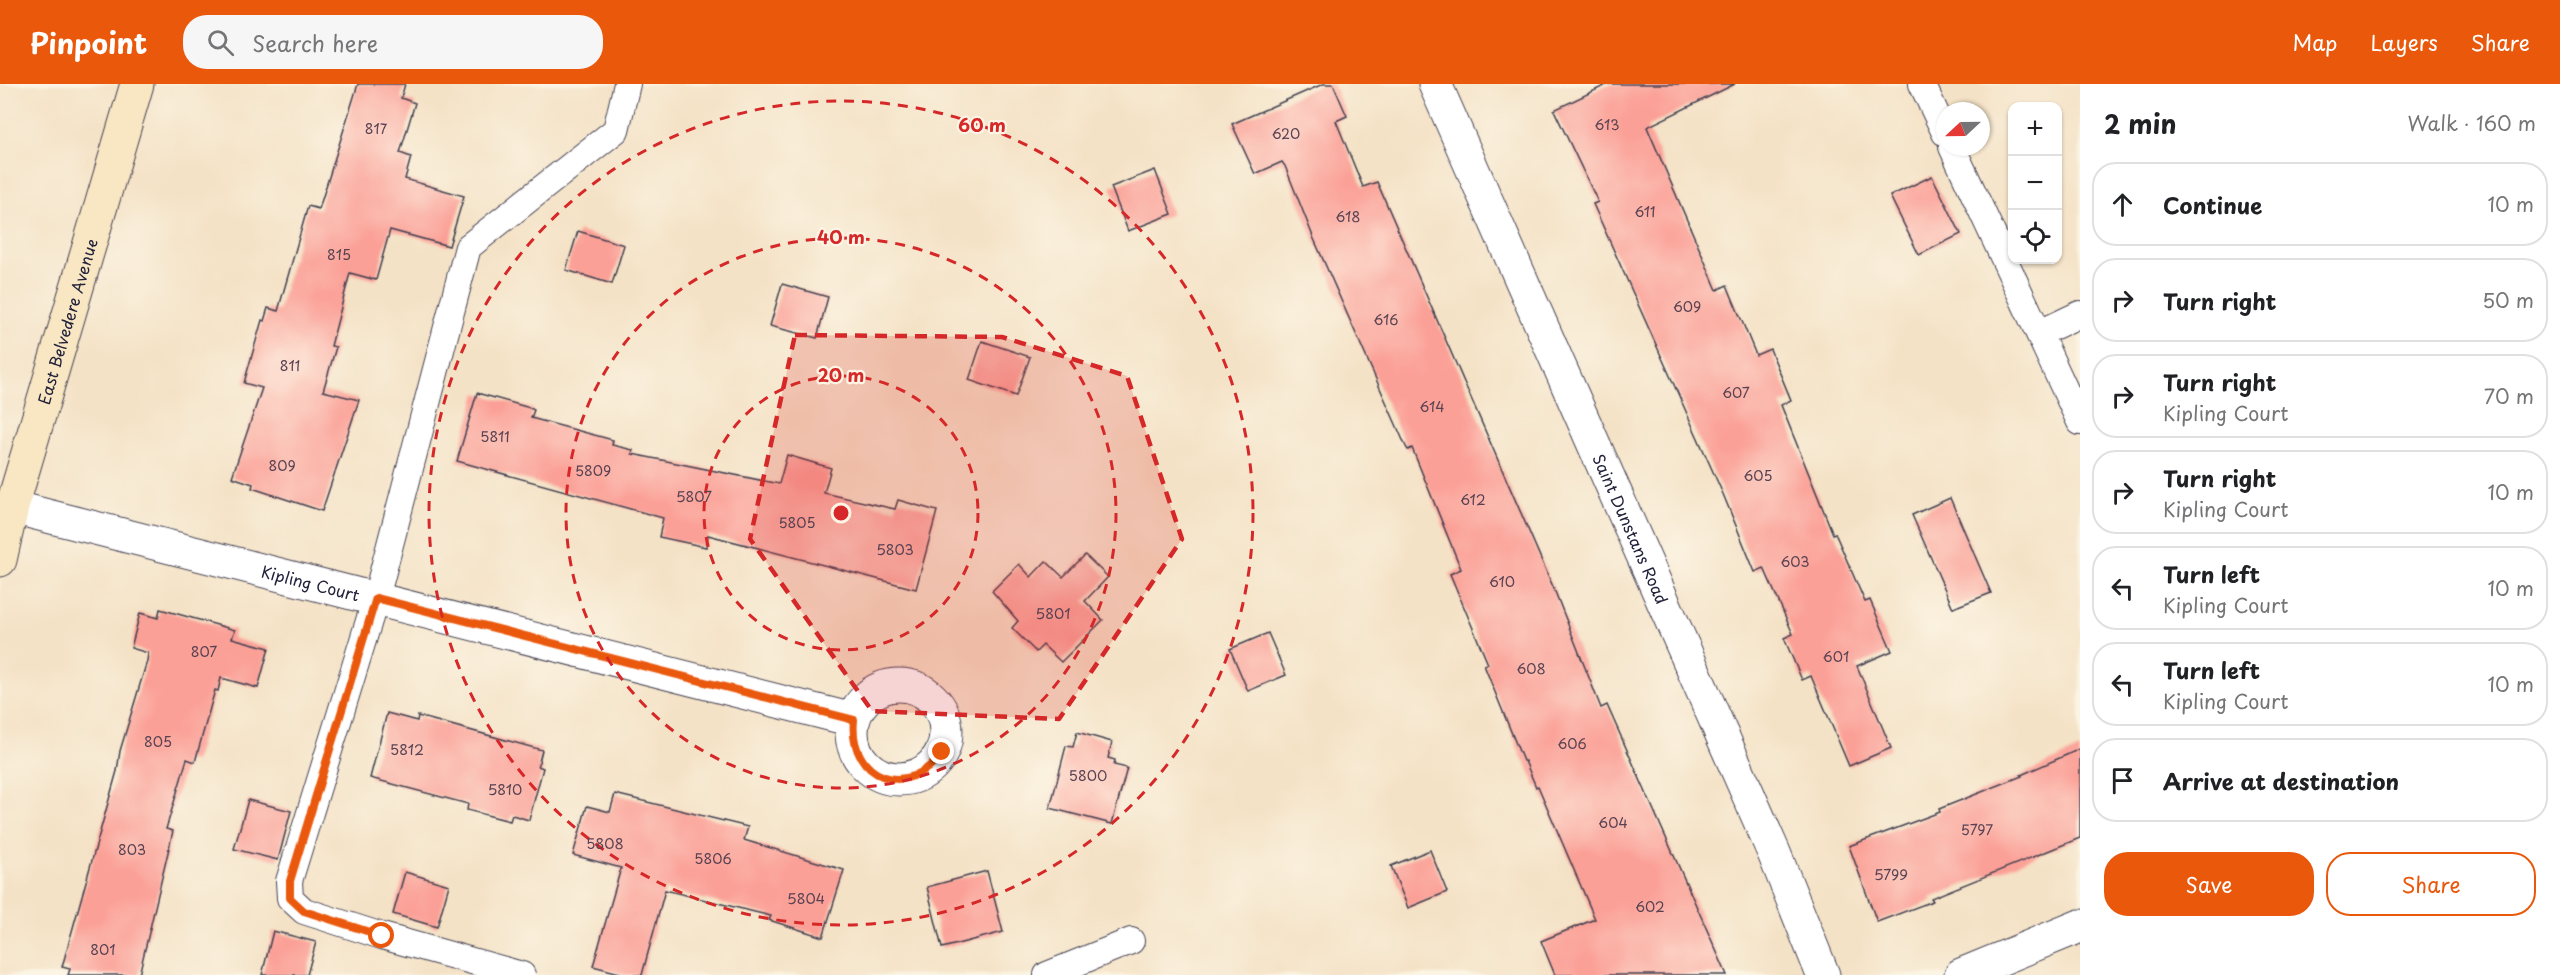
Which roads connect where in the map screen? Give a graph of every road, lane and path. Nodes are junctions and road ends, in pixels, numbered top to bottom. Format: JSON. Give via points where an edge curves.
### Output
{"nodes":[{"id":1,"x":137,"y":84,"type":"edge"},
{"id":2,"x":627,"y":84,"type":"edge"},
{"id":3,"x":1435,"y":84,"type":"edge"},
{"id":4,"x":1922,"y":84,"type":"edge"},
{"id":5,"x":1936,"y":114,"type":"edge"},
{"id":6,"x":1956,"y":156,"type":"edge"},
{"id":7,"x":2080,"y":314,"type":"edge"},
{"id":8,"x":2040,"y":333,"type":"junction"},
{"id":9,"x":2080,"y":422,"type":"edge"},
{"id":10,"x":12,"y":507,"type":"junction"},
{"id":11,"x":0,"y":560,"type":"edge"},
{"id":12,"x":376,"y":598,"type":"junction"},
{"id":13,"x":854,"y":720,"type":"dead end"},
{"id":14,"x":2080,"y":926,"type":"edge"},
{"id":15,"x":1131,"y":942,"type":"dead end"},
{"id":16,"x":522,"y":975,"type":"edge"},
{"id":17,"x":1047,"y":975,"type":"edge"},
{"id":18,"x":1823,"y":975,"type":"edge"},
{"id":19,"x":1961,"y":975,"type":"edge"}],
"edges":[{"from":1,"to":10,"type":"main road","name":"East Belvedere Avenue"},
{"from":2,"to":12,"type":"lane","via":[[616,130],[468,247]]},
{"from":3,"to":18,"type":"street","name":"Saint Dunstans Road","via":[[1774,854]]},
{"from":4,"to":5,"type":"lane"},
{"from":6,"to":8,"type":"lane"},
{"from":7,"to":8,"type":"lane"},
{"from":8,"to":9,"type":"lane"},
{"from":10,"to":11,"type":"main road","name":"East Belvedere Avenue"},
{"from":10,"to":12,"type":"street","name":"Kipling Court"},
{"from":12,"to":13,"type":"street","name":"Kipling Court"},
{"from":12,"to":16,"type":"lane","via":[[290,881],[290,898],[304,911]]},
{"from":14,"to":19,"type":"street"},
{"from":15,"to":17,"type":"lane"}]}
